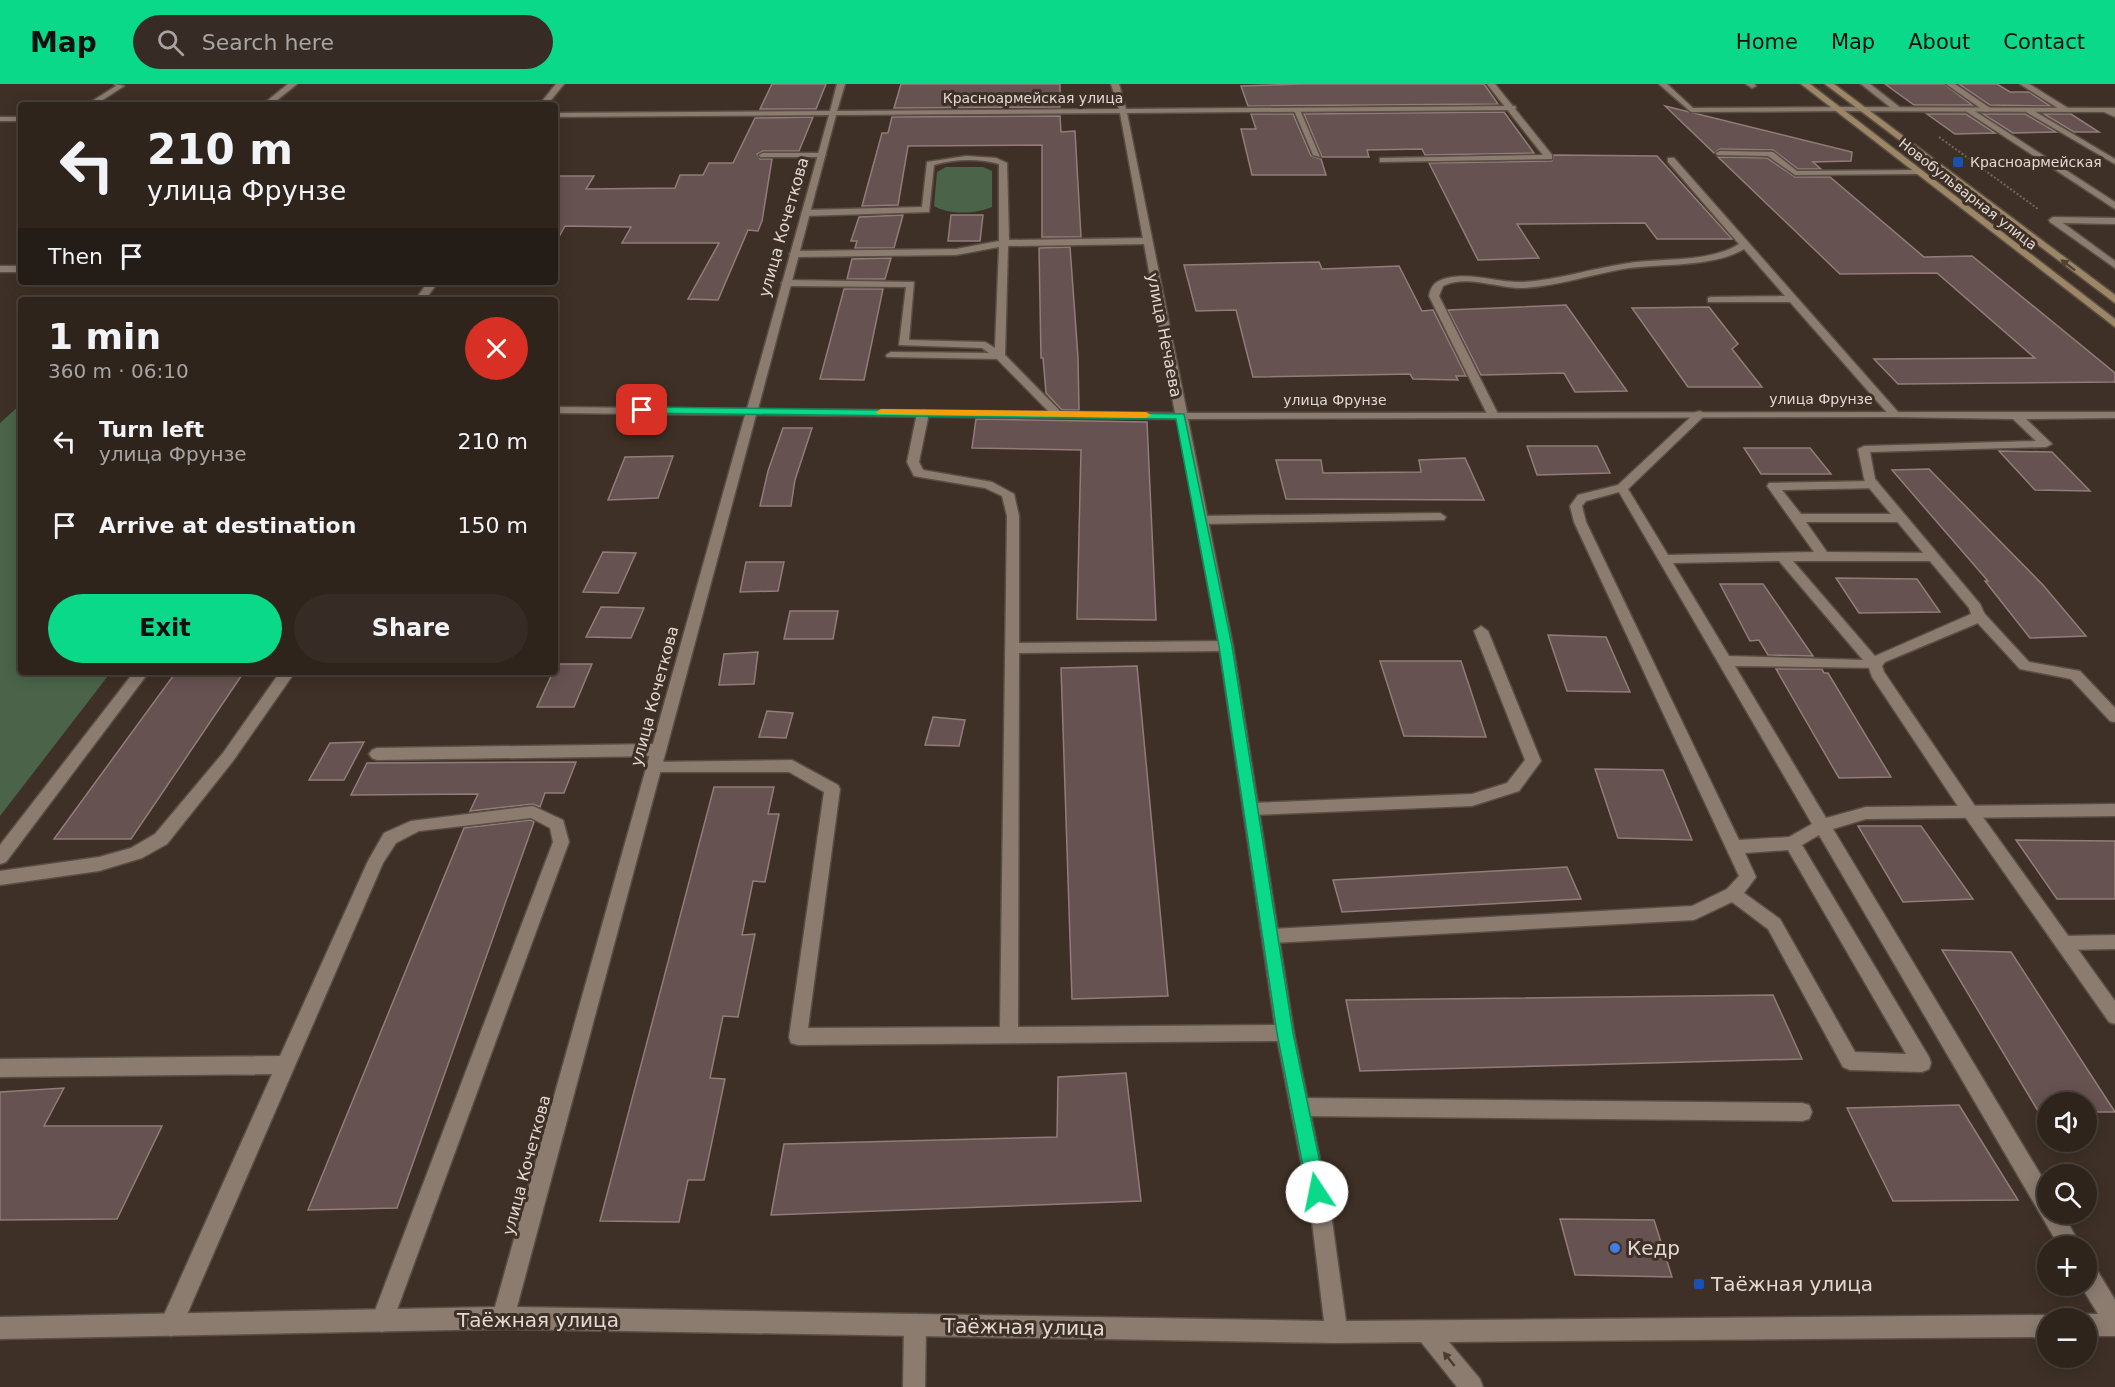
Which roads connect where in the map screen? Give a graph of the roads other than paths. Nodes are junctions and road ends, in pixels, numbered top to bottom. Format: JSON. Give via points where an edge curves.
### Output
{"nodes":[{"id":1,"x":130,"y":84,"type":"edge"},
{"id":2,"x":293,"y":84,"type":"edge"},
{"id":3,"x":560,"y":84,"type":"edge"},
{"id":4,"x":841,"y":84,"type":"edge"},
{"id":5,"x":1115,"y":84,"type":"edge"},
{"id":6,"x":1491,"y":84,"type":"edge"},
{"id":7,"x":1663,"y":84,"type":"edge"},
{"id":8,"x":1805,"y":84,"type":"edge"},
{"id":9,"x":1829,"y":84,"type":"edge"},
{"id":10,"x":1865,"y":84,"type":"edge"},
{"id":11,"x":1950,"y":84,"type":"edge"},
{"id":12,"x":2024,"y":84,"type":"edge"},
{"id":13,"x":119,"y":85,"type":"edge"},
{"id":14,"x":94,"y":102,"type":"edge"},
{"id":15,"x":270,"y":102,"type":"edge"},
{"id":16,"x":545,"y":102,"type":"edge"},
{"id":17,"x":1512,"y":108,"type":"junction"},
{"id":18,"x":1838,"y":109,"type":"junction"},
{"id":19,"x":1863,"y":109,"type":"junction"},
{"id":20,"x":1898,"y":109,"type":"junction"},
{"id":21,"x":1296,"y":110,"type":"junction"},
{"id":22,"x":1970,"y":110,"type":"junction"},
{"id":23,"x":1989,"y":110,"type":"junction"},
{"id":24,"x":2029,"y":110,"type":"junction"},
{"id":25,"x":2067,"y":110,"type":"junction"},
{"id":26,"x":2111,"y":110,"type":"edge"},
{"id":27,"x":1123,"y":111,"type":"junction"},
{"id":28,"x":834,"y":112,"type":"junction"},
{"id":29,"x":558,"y":115,"type":"edge"},
{"id":30,"x":2115,"y":115,"type":"edge"},
{"id":31,"x":0,"y":119,"type":"edge"},
{"id":32,"x":18,"y":119,"type":"edge"},
{"id":33,"x":1720,"y":153,"type":"dead end"},
{"id":34,"x":763,"y":155,"type":"dead end"},
{"id":35,"x":822,"y":155,"type":"junction"},
{"id":36,"x":1317,"y":155,"type":"dead end"},
{"id":37,"x":1383,"y":160,"type":"dead end"},
{"id":38,"x":1671,"y":160,"type":"dead end"},
{"id":39,"x":2115,"y":162,"type":"edge"},
{"id":40,"x":1917,"y":172,"type":"junction"},
{"id":41,"x":2115,"y":206,"type":"edge"},
{"id":42,"x":805,"y":213,"type":"junction"},
{"id":43,"x":2115,"y":221,"type":"edge"},
{"id":44,"x":988,"y":234,"type":"dead end"},
{"id":45,"x":1147,"y":241,"type":"junction"},
{"id":46,"x":1004,"y":243,"type":"junction"},
{"id":47,"x":1745,"y":244,"type":"junction"},
{"id":48,"x":794,"y":254,"type":"junction"},
{"id":49,"x":2115,"y":265,"type":"edge"},
{"id":50,"x":0,"y":269,"type":"edge"},
{"id":51,"x":18,"y":269,"type":"edge"},
{"id":52,"x":786,"y":283,"type":"junction"},
{"id":53,"x":1793,"y":299,"type":"junction"},
{"id":54,"x":1711,"y":300,"type":"dead end"},
{"id":55,"x":2115,"y":300,"type":"edge"},
{"id":56,"x":2115,"y":324,"type":"edge"},
{"id":57,"x":891,"y":354,"type":"dead end"},
{"id":58,"x":1000,"y":356,"type":"junction"},
{"id":59,"x":558,"y":410,"type":"edge"},
{"id":60,"x":751,"y":411,"type":"junction"},
{"id":61,"x":923,"y":413,"type":"junction"},
{"id":62,"x":1057,"y":414,"type":"junction"},
{"id":63,"x":1492,"y":414,"type":"junction"},
{"id":64,"x":1700,"y":414,"type":"junction"},
{"id":65,"x":1894,"y":414,"type":"junction"},
{"id":66,"x":2115,"y":415,"type":"edge"},
{"id":67,"x":1180,"y":416,"type":"junction"},
{"id":68,"x":2016,"y":416,"type":"junction"},
{"id":69,"x":1874,"y":486,"type":"junction"},
{"id":70,"x":1622,"y":488,"type":"junction"},
{"id":71,"x":1440,"y":517,"type":"dead end"},
{"id":72,"x":1797,"y":518,"type":"junction"},
{"id":73,"x":1901,"y":518,"type":"junction"},
{"id":74,"x":1201,"y":520,"type":"junction"},
{"id":75,"x":1823,"y":556,"type":"junction"},
{"id":76,"x":1783,"y":557,"type":"junction"},
{"id":77,"x":1933,"y":557,"type":"junction"},
{"id":78,"x":1664,"y":559,"type":"junction"},
{"id":79,"x":1978,"y":615,"type":"junction"},
{"id":80,"x":1481,"y":631,"type":"dead end"},
{"id":81,"x":1226,"y":646,"type":"junction"},
{"id":82,"x":1011,"y":648,"type":"junction"},
{"id":83,"x":1725,"y":661,"type":"junction"},
{"id":84,"x":1875,"y":664,"type":"junction"},
{"id":85,"x":140,"y":675,"type":"edge"},
{"id":86,"x":286,"y":675,"type":"edge"},
{"id":87,"x":2115,"y":717,"type":"edge"},
{"id":88,"x":377,"y":754,"type":"dead end"},
{"id":89,"x":656,"y":758,"type":"junction"},
{"id":90,"x":1251,"y":809,"type":"junction"},
{"id":91,"x":1969,"y":810,"type":"junction"},
{"id":92,"x":2115,"y":810,"type":"edge"},
{"id":93,"x":1822,"y":826,"type":"junction"},
{"id":94,"x":1792,"y":843,"type":"junction"},
{"id":95,"x":1733,"y":847,"type":"junction"},
{"id":96,"x":0,"y":857,"type":"edge"},
{"id":97,"x":0,"y":878,"type":"edge"},
{"id":98,"x":1733,"y":894,"type":"junction"},
{"id":99,"x":1272,"y":936,"type":"junction"},
{"id":100,"x":2063,"y":942,"type":"junction"},
{"id":101,"x":2115,"y":942,"type":"edge"},
{"id":102,"x":2115,"y":1016,"type":"edge"},
{"id":103,"x":1285,"y":1033,"type":"junction"},
{"id":104,"x":1009,"y":1035,"type":"junction"},
{"id":105,"x":285,"y":1065,"type":"junction"},
{"id":106,"x":0,"y":1068,"type":"edge"},
{"id":107,"x":1300,"y":1107,"type":"junction"},
{"id":108,"x":1802,"y":1112,"type":"dead end"},
{"id":109,"x":2037,"y":1188,"type":"edge"},
{"id":110,"x":2097,"y":1292,"type":"edge"},
{"id":111,"x":503,"y":1318,"type":"junction"},
{"id":112,"x":382,"y":1321,"type":"junction"},
{"id":113,"x":2115,"y":1323,"type":"edge"},
{"id":114,"x":2097,"y":1324,"type":"edge"},
{"id":115,"x":171,"y":1325,"type":"junction"},
{"id":116,"x":915,"y":1325,"type":"junction"},
{"id":117,"x":2037,"y":1326,"type":"edge"},
{"id":118,"x":0,"y":1328,"type":"edge"},
{"id":119,"x":1425,"y":1330,"type":"junction"},
{"id":120,"x":1336,"y":1332,"type":"junction"},
{"id":121,"x":914,"y":1387,"type":"edge"},
{"id":122,"x":1472,"y":1387,"type":"edge"}],
"edges":[{"from":1,"to":13,"type":"street"},
{"from":2,"to":15,"type":"street"},
{"from":3,"to":16,"type":"street"},
{"from":4,"to":28,"type":"street","name":"улица Кочеткова"},
{"from":5,"to":27,"type":"street","name":"улица Нечаева"},
{"from":6,"to":17,"type":"street"},
{"from":7,"to":18,"type":"street","via":[[1691,110]]},
{"from":8,"to":18,"type":"main road","name":"Новобульварная улица"},
{"from":9,"to":19,"type":"main road","name":"Новобульварная улица"},
{"from":10,"to":20,"type":"street"},
{"from":11,"to":23,"type":"street"},
{"from":12,"to":25,"type":"street"},
{"from":13,"to":14,"type":"street"},
{"from":17,"to":21,"type":"street","name":"Красноармейская улица"},
{"from":17,"to":37,"type":"street","via":[[1549,157]]},
{"from":18,"to":19,"type":"street"},
{"from":18,"to":40,"type":"main road","name":"Новобульварная улица"},
{"from":19,"to":20,"type":"street"},
{"from":55,"to":19,"type":"main road","name":"Новобульварная улица","one_way":true},
{"from":20,"to":22,"type":"street"},
{"from":21,"to":27,"type":"street","name":"Красноармейская улица"},
{"from":21,"to":36,"type":"street"},
{"from":22,"to":23,"type":"street"},
{"from":22,"to":41,"type":"street"},
{"from":23,"to":24,"type":"street"},
{"from":24,"to":25,"type":"street"},
{"from":24,"to":39,"type":"street"},
{"from":25,"to":26,"type":"street"},
{"from":26,"to":30,"type":"street"},
{"from":27,"to":28,"type":"street","name":"Красноармейская улица"},
{"from":27,"to":45,"type":"street","name":"улица Нечаева"},
{"from":28,"to":29,"type":"street","name":"Красноармейская улица"},
{"from":28,"to":35,"type":"street","name":"улица Кочеткова"},
{"from":31,"to":32,"type":"street"},
{"from":33,"to":40,"type":"street","via":[[1770,154],[1795,172]]},
{"from":34,"to":35,"type":"street"},
{"from":35,"to":42,"type":"street","name":"улица Кочеткова"},
{"from":38,"to":47,"type":"street"},
{"from":40,"to":56,"type":"main road","name":"Новобульварная улица"},
{"from":42,"to":46,"type":"street","via":[[926,210],[930,164],[941,159],[994,159],[1003,163]]},
{"from":42,"to":48,"type":"street","name":"улица Кочеткова"},
{"from":43,"to":49,"type":"street","via":[[2053,220]]},
{"from":44,"to":46,"type":"street"},
{"from":45,"to":46,"type":"street"},
{"from":45,"to":67,"type":"street","name":"улица Нечаева"},
{"from":46,"to":48,"type":"street","via":[[956,252]]},
{"from":46,"to":58,"type":"street"},
{"from":47,"to":53,"type":"street"},
{"from":47,"to":63,"type":"street","via":[[1683,261],[1639,264],[1523,285],[1461,278],[1439,283],[1434,296]]},
{"from":48,"to":52,"type":"street","name":"улица Кочеткова"},
{"from":50,"to":51,"type":"street"},
{"from":52,"to":58,"type":"street","via":[[911,284],[903,343],[985,345]]},
{"from":52,"to":60,"type":"street","name":"улица Кочеткова"},
{"from":53,"to":54,"type":"street"},
{"from":53,"to":65,"type":"street"},
{"from":57,"to":58,"type":"street"},
{"from":58,"to":62,"type":"street"},
{"from":59,"to":60,"type":"street","name":"улица Фрунзе"},
{"from":60,"to":61,"type":"street","name":"улица Фрунзе"},
{"from":60,"to":89,"type":"street","name":"улица Кочеткова"},
{"from":61,"to":62,"type":"street","name":"улица Фрунзе"},
{"from":61,"to":82,"type":"street","via":[[913,462],[918,473],[988,485],[1008,494],[1012,516]]},
{"from":62,"to":67,"type":"street","name":"улица Фрунзе"},
{"from":63,"to":64,"type":"street","name":"улица Фрунзе"},
{"from":63,"to":67,"type":"street","name":"улица Фрунзе"},
{"from":64,"to":65,"type":"street","name":"улица Фрунзе"},
{"from":64,"to":70,"type":"street"},
{"from":65,"to":68,"type":"street","name":"улица Фрунзе"},
{"from":66,"to":68,"type":"street","name":"улица Фрунзе"},
{"from":67,"to":74,"type":"street","name":"улица Нечаева"},
{"from":68,"to":69,"type":"street","via":[[2046,444],[1864,449],[1869,480]]},
{"from":69,"to":72,"type":"street","via":[[1773,486]]},
{"from":69,"to":73,"type":"street"},
{"from":70,"to":78,"type":"street"},
{"from":70,"to":95,"type":"street","via":[[1582,498],[1576,506],[1580,522]]},
{"from":71,"to":74,"type":"street"},
{"from":72,"to":73,"type":"street"},
{"from":72,"to":75,"type":"street"},
{"from":73,"to":77,"type":"street"},
{"from":74,"to":81,"type":"street","name":"улица Нечаева"},
{"from":75,"to":76,"type":"street"},
{"from":75,"to":77,"type":"street"},
{"from":76,"to":78,"type":"street"},
{"from":76,"to":84,"type":"street"},
{"from":77,"to":79,"type":"street"},
{"from":78,"to":83,"type":"street"},
{"from":79,"to":84,"type":"street"},
{"from":79,"to":87,"type":"street","via":[[2025,666],[2075,675]]},
{"from":80,"to":90,"type":"street","via":[[1533,761],[1513,787],[1472,800]]},
{"from":81,"to":82,"type":"street"},
{"from":81,"to":90,"type":"street","name":"улица Нечаева"},
{"from":82,"to":104,"type":"street"},
{"from":83,"to":84,"type":"street"},
{"from":83,"to":93,"type":"street"},
{"from":84,"to":91,"type":"street","via":[[1877,673]]},
{"from":85,"to":96,"type":"street"},
{"from":86,"to":97,"type":"street","via":[[228,758],[161,839],[136,853],[99,864]]},
{"from":88,"to":89,"type":"street"},
{"from":89,"to":104,"type":"street","via":[[792,766],[832,789],[798,1037]]},
{"from":89,"to":111,"type":"street","name":"улица Кочеткова"},
{"from":90,"to":99,"type":"street","name":"улица Нечаева"},
{"from":91,"to":92,"type":"street"},
{"from":91,"to":93,"type":"street","via":[[1866,813]]},
{"from":91,"to":100,"type":"street"},
{"from":93,"to":94,"type":"street"},
{"from":93,"to":109,"type":"street"},
{"from":94,"to":95,"type":"street"},
{"from":94,"to":98,"type":"street","via":[[1922,1063],[1850,1061],[1774,924]]},
{"from":95,"to":98,"type":"street","via":[[1748,877]]},
{"from":98,"to":99,"type":"street","via":[[1694,913]]},
{"from":99,"to":103,"type":"street","name":"улица Нечаева"},
{"from":100,"to":101,"type":"street"},
{"from":100,"to":102,"type":"street"},
{"from":103,"to":104,"type":"street"},
{"from":103,"to":107,"type":"street","name":"улица Нечаева"},
{"from":105,"to":106,"type":"street"},
{"from":105,"to":112,"type":"street","via":[[376,861],[390,838],[417,825],[533,812],[557,824],[561,842]]},
{"from":105,"to":115,"type":"street"},
{"from":107,"to":108,"type":"street"},
{"from":107,"to":120,"type":"street","name":"улица Нечаева","via":[[1321,1213]]},
{"from":110,"to":113,"type":"street"},
{"from":111,"to":112,"type":"street","name":"Таёжная улица"},
{"from":111,"to":116,"type":"street","name":"Таёжная улица"},
{"from":112,"to":115,"type":"street","name":"Таёжная улица"},
{"from":113,"to":114,"type":"street"},
{"from":115,"to":118,"type":"street","name":"Таёжная улица"},
{"from":116,"to":120,"type":"street","name":"Таёжная улица"},
{"from":116,"to":121,"type":"street"},
{"from":117,"to":119,"type":"street","name":"Таёжная улица"},
{"from":119,"to":120,"type":"street","name":"Таёжная улица"},
{"from":122,"to":119,"type":"street","one_way":true}]}
